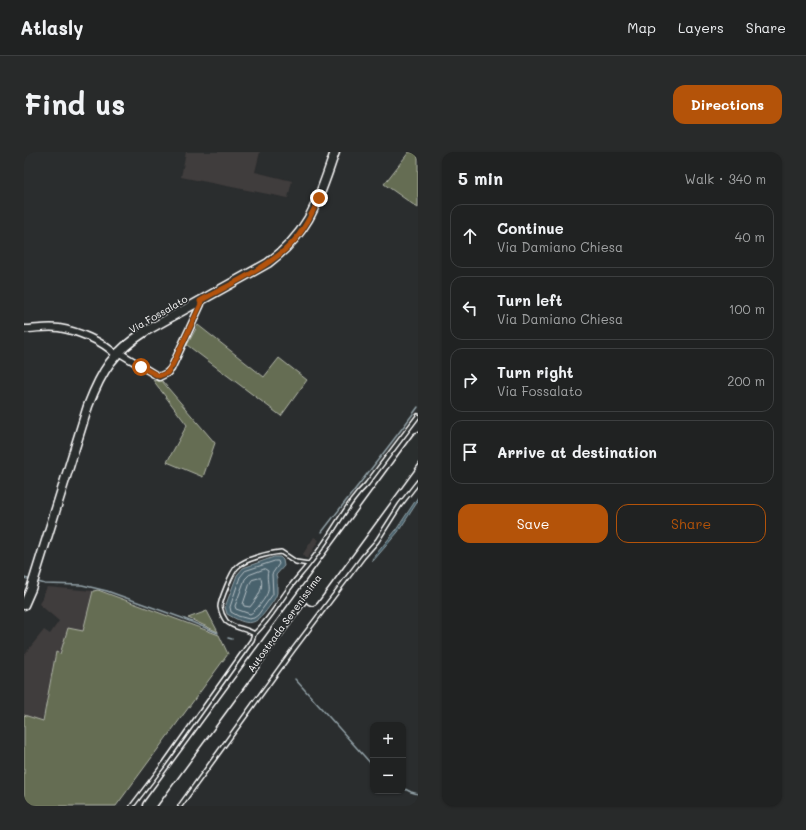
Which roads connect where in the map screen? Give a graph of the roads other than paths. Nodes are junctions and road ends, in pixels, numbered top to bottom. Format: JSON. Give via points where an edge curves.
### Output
{"nodes":[{"id":1,"x":335,"y":152,"type":"edge"},
{"id":2,"x":200,"y":301,"type":"junction"},
{"id":3,"x":24,"y":329,"type":"edge"},
{"id":4,"x":117,"y":354,"type":"junction"},
{"id":5,"x":418,"y":416,"type":"edge"},
{"id":6,"x":418,"y":439,"type":"edge"},
{"id":7,"x":418,"y":454,"type":"edge"},
{"id":8,"x":418,"y":482,"type":"edge"},
{"id":9,"x":309,"y":564,"type":"junction"},
{"id":10,"x":24,"y":605,"type":"edge"},
{"id":11,"x":254,"y":634,"type":"junction"},
{"id":12,"x":132,"y":806,"type":"edge"},
{"id":13,"x":149,"y":806,"type":"edge"},
{"id":14,"x":159,"y":806,"type":"edge"},
{"id":15,"x":180,"y":806,"type":"edge"}],
"edges":[{"from":1,"to":2,"type":"street","name":"Via Fossalato","via":[[311,217],[297,238],[268,263]]},
{"from":2,"to":4,"type":"street","name":"Via Fossalato","via":[[146,331]]},
{"from":2,"to":4,"type":"street","via":[[196,315],[167,373],[159,376]]},
{"from":3,"to":4,"type":"street","via":[[47,327],[74,332],[100,343]]},
{"from":4,"to":10,"type":"street","name":"Via Fossalato","via":[[97,384]]},
{"from":5,"to":9,"type":"lane","via":[[342,514]]},
{"from":6,"to":13,"type":"highway","name":"Autostrada Serenissima"},
{"from":7,"to":14,"type":"highway","name":"Autostrada Serenissima"},
{"from":8,"to":15,"type":"lane"},
{"from":9,"to":11,"type":"lane","via":[[277,608]]},
{"from":9,"to":11,"type":"lane","via":[[296,562],[281,552],[264,555],[236,567],[220,605],[221,613],[232,626]]},
{"from":11,"to":12,"type":"lane","via":[[249,646]]}]}
